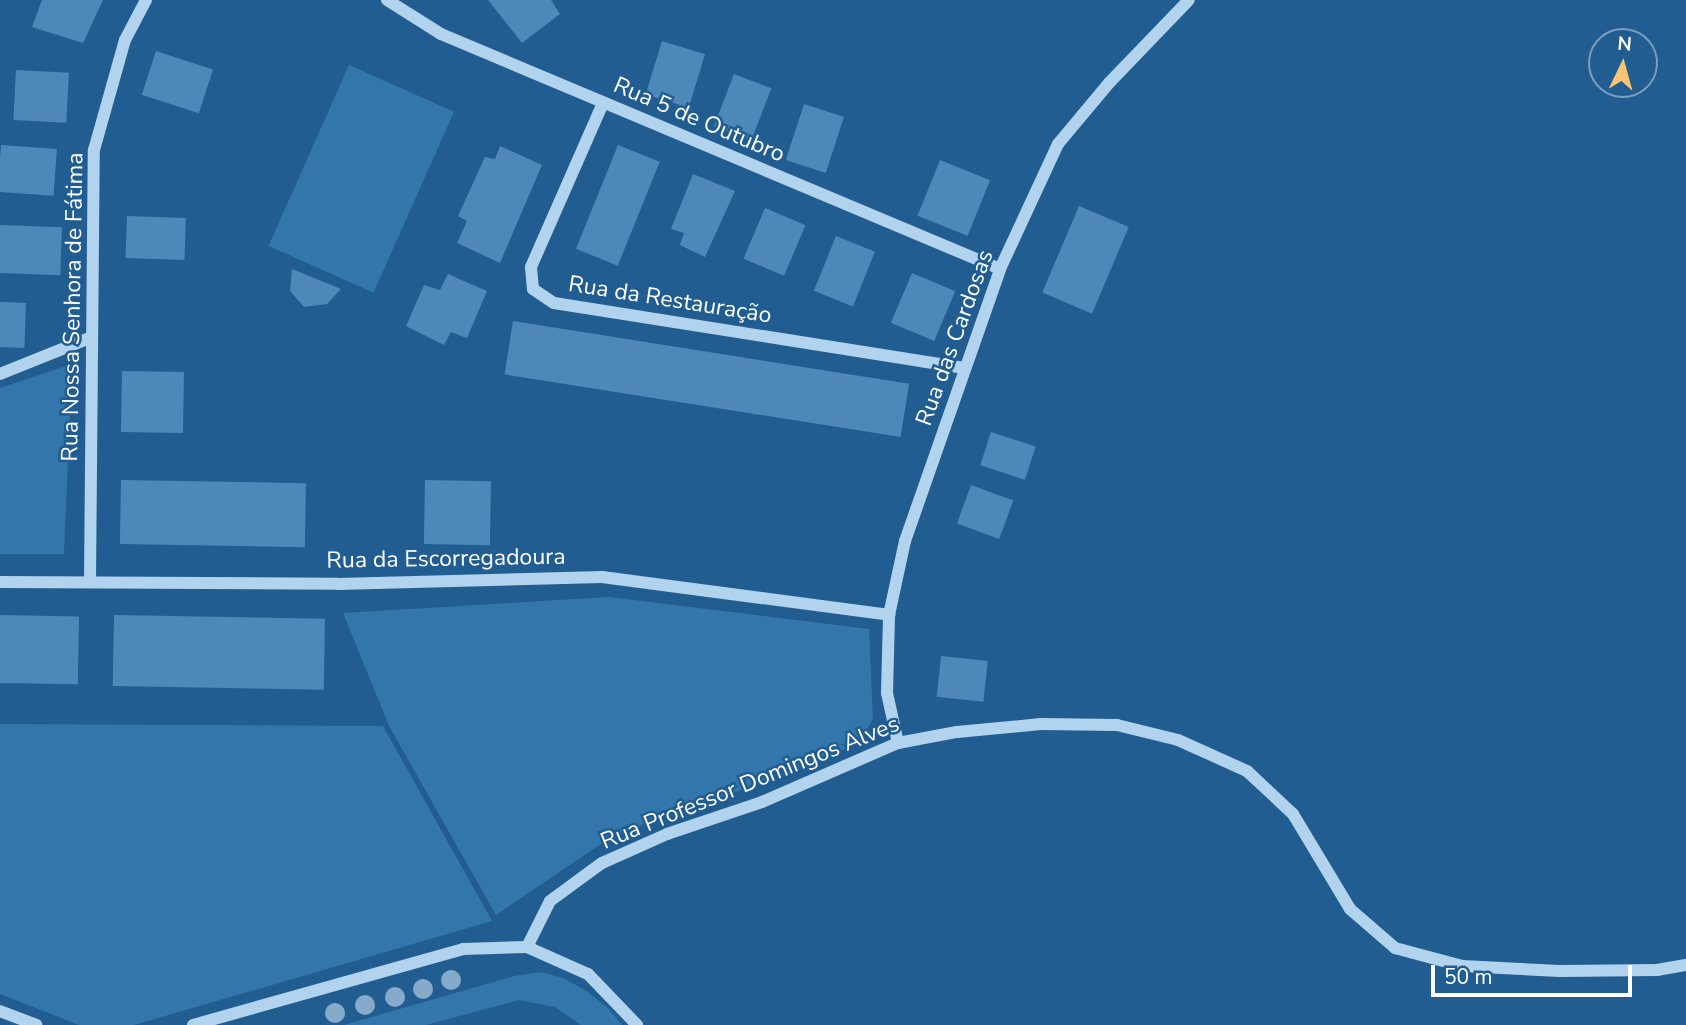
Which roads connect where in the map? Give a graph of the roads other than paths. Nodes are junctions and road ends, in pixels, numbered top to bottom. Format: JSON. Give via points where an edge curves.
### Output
{"nodes":[{"id":1,"x":146,"y":0,"type":"edge"},
{"id":2,"x":387,"y":0,"type":"edge"},
{"id":3,"x":1189,"y":0,"type":"edge"},
{"id":4,"x":603,"y":103,"type":"junction"},
{"id":5,"x":1000,"y":269,"type":"junction"},
{"id":6,"x":92,"y":337,"type":"junction"},
{"id":7,"x":963,"y":368,"type":"junction"},
{"id":8,"x":0,"y":374,"type":"edge"},
{"id":9,"x":0,"y":582,"type":"edge"},
{"id":10,"x":90,"y":582,"type":"junction"},
{"id":11,"x":889,"y":615,"type":"junction"},
{"id":12,"x":898,"y":743,"type":"junction"},
{"id":13,"x":527,"y":947,"type":"junction"},
{"id":14,"x":1686,"y":965,"type":"edge"},
{"id":15,"x":0,"y":1011,"type":"edge"},
{"id":16,"x":207,"y":1023,"type":"edge"},
{"id":17,"x":36,"y":1025,"type":"edge"},
{"id":18,"x":193,"y":1025,"type":"edge"},
{"id":19,"x":637,"y":1025,"type":"edge"}],
"edges":[{"from":1,"to":6,"type":"street","name":"Rua Nossa Senhora de Fátima","via":[[125,40],[94,150]]},
{"from":2,"to":4,"type":"street","name":"Rua 5 de Outubro","via":[[441,34]]},
{"from":3,"to":5,"type":"street","name":"Rua das Cardosas","via":[[1058,144]]},
{"from":4,"to":5,"type":"street","name":"Rua 5 de Outubro"},
{"from":4,"to":7,"type":"street","name":"Rua da Restauração","via":[[531,267],[533,289],[554,303]]},
{"from":5,"to":7,"type":"street","name":"Rua das Cardosas"},
{"from":6,"to":8,"type":"street"},
{"from":6,"to":10,"type":"street","name":"Rua Nossa Senhora de Fátima"},
{"from":7,"to":11,"type":"street","name":"Rua das Cardosas","via":[[905,541]]},
{"from":9,"to":10,"type":"street","name":"Rua da Escorregadoura"},
{"from":10,"to":11,"type":"street","name":"Rua da Escorregadoura","via":[[601,577]]},
{"from":11,"to":12,"type":"street","name":"Rua das Cardosas","via":[[887,693]]},
{"from":12,"to":13,"type":"street","name":"Rua Professor Domingos Alves","via":[[762,802],[667,834],[602,863],[550,901]]},
{"from":12,"to":14,"type":"street","name":"Rua Professor Domingos Alves","via":[[1041,724],[1117,725],[1178,740],[1247,771],[1293,814],[1350,909],[1395,948],[1462,965],[1548,971],[1657,971]]},
{"from":13,"to":16,"type":"street","via":[[463,949]]},
{"from":13,"to":19,"type":"street","via":[[588,974]]},
{"from":15,"to":17,"type":"street"},
{"from":16,"to":18,"type":"street"}]}
